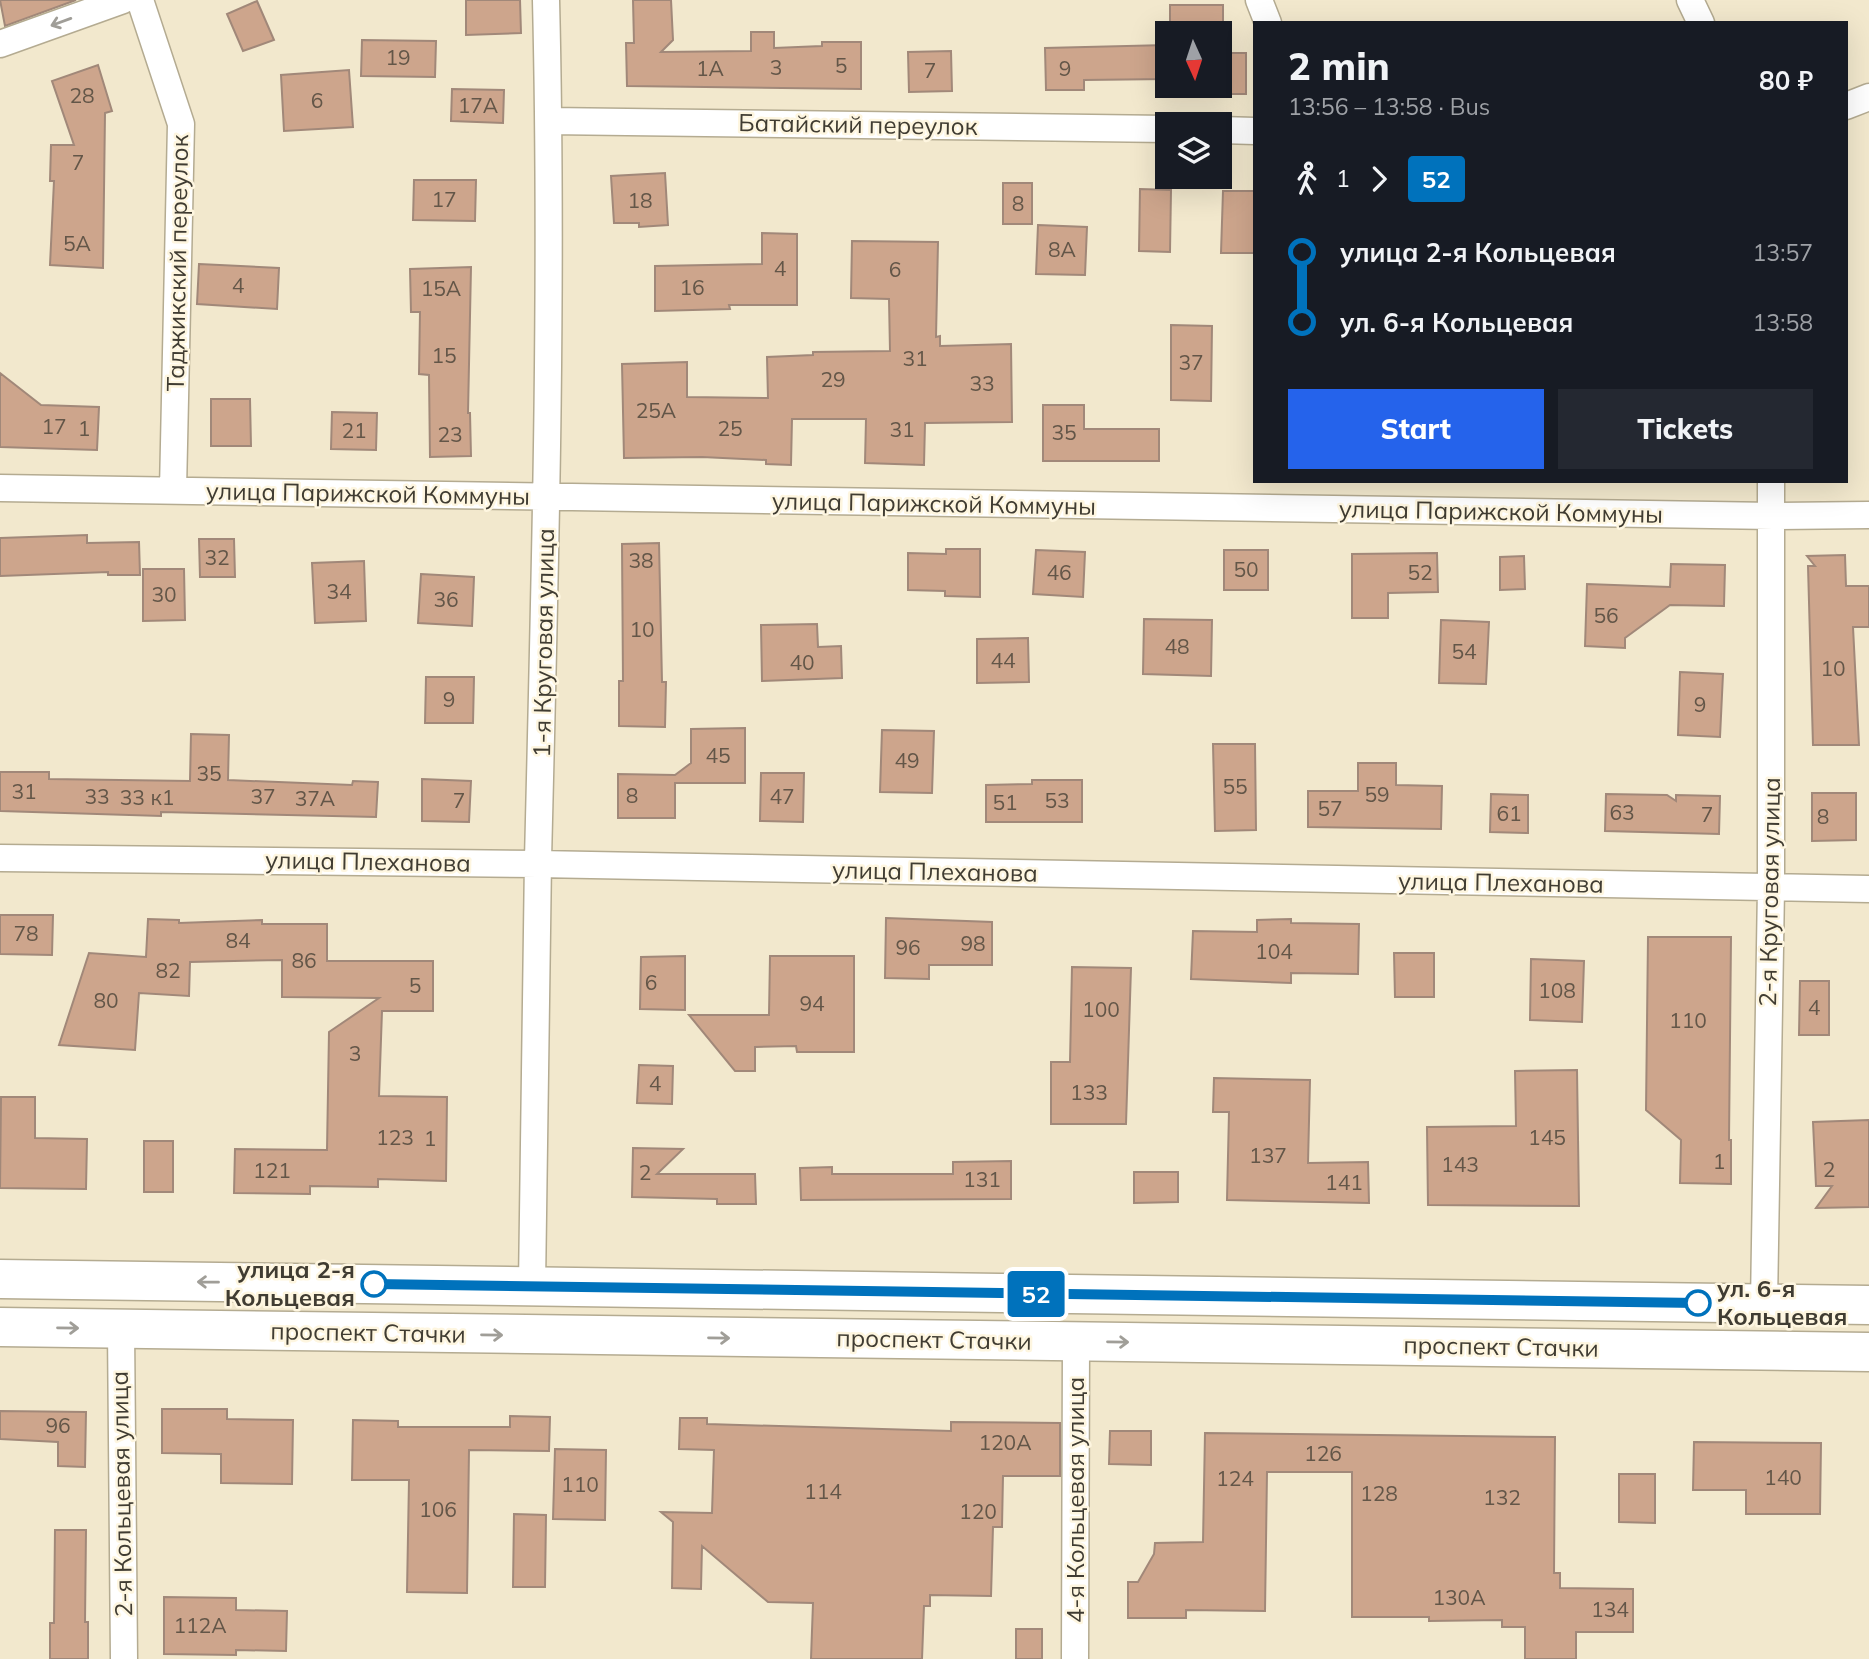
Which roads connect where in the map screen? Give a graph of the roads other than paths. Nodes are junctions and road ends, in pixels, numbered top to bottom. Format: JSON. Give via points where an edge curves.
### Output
{"nodes":[{"id":1,"x":122,"y":0,"type":"edge"},
{"id":2,"x":140,"y":0,"type":"edge"},
{"id":3,"x":546,"y":0,"type":"edge"},
{"id":4,"x":1259,"y":0,"type":"edge"},
{"id":5,"x":1690,"y":0,"type":"edge"},
{"id":6,"x":1267,"y":21,"type":"edge"},
{"id":7,"x":1700,"y":21,"type":"edge"},
{"id":8,"x":0,"y":44,"type":"edge"},
{"id":9,"x":1869,"y":97,"type":"edge"},
{"id":10,"x":1848,"y":105,"type":"edge"},
{"id":11,"x":549,"y":121,"type":"junction"},
{"id":12,"x":1155,"y":130,"type":"edge"},
{"id":13,"x":1232,"y":130,"type":"edge"},
{"id":14,"x":1253,"y":131,"type":"edge"},
{"id":15,"x":1771,"y":483,"type":"edge"},
{"id":16,"x":0,"y":488,"type":"edge"},
{"id":17,"x":173,"y":490,"type":"junction"},
{"id":18,"x":548,"y":498,"type":"junction"},
{"id":19,"x":1869,"y":515,"type":"edge"},
{"id":20,"x":1773,"y":516,"type":"junction"},
{"id":21,"x":0,"y":859,"type":"edge"},
{"id":22,"x":538,"y":864,"type":"junction"},
{"id":23,"x":1771,"y":888,"type":"junction"},
{"id":24,"x":1869,"y":890,"type":"edge"},
{"id":25,"x":0,"y":1279,"type":"edge"},
{"id":26,"x":533,"y":1286,"type":"junction"},
{"id":27,"x":1764,"y":1303,"type":"junction"},
{"id":28,"x":1869,"y":1305,"type":"edge"},
{"id":29,"x":0,"y":1327,"type":"edge"},
{"id":30,"x":121,"y":1329,"type":"junction"},
{"id":31,"x":1076,"y":1342,"type":"junction"},
{"id":32,"x":1869,"y":1352,"type":"edge"},
{"id":33,"x":124,"y":1659,"type":"edge"},
{"id":34,"x":1075,"y":1659,"type":"edge"}],
"edges":[{"from":1,"to":8,"type":"street","one_way":true},
{"from":2,"to":17,"type":"street","name":"Таджикский переулок","via":[[181,124]]},
{"from":3,"to":11,"type":"street","name":"1-я Круговая улица"},
{"from":4,"to":6,"type":"street"},
{"from":5,"to":7,"type":"street"},
{"from":9,"to":10,"type":"street"},
{"from":11,"to":12,"type":"street","name":"Батайский переулок"},
{"from":11,"to":18,"type":"street","name":"1-я Круговая улица"},
{"from":13,"to":14,"type":"street"},
{"from":15,"to":20,"type":"street","name":"2-я Круговая улица"},
{"from":16,"to":17,"type":"street","name":"улица Парижской Коммуны"},
{"from":17,"to":18,"type":"street","name":"улица Парижской Коммуны"},
{"from":18,"to":20,"type":"street","name":"улица Парижской Коммуны"},
{"from":18,"to":22,"type":"street","name":"1-я Круговая улица"},
{"from":19,"to":20,"type":"street","name":"улица Парижской Коммуны"},
{"from":20,"to":23,"type":"street","name":"2-я Круговая улица"},
{"from":21,"to":22,"type":"street","name":"улица Плеханова"},
{"from":22,"to":23,"type":"street","name":"улица Плеханова"},
{"from":22,"to":26,"type":"street","name":"1-я Круговая улица"},
{"from":23,"to":24,"type":"street","name":"улица Плеханова"},
{"from":23,"to":27,"type":"street","name":"2-я Круговая улица"},
{"from":26,"to":25,"type":"main road","name":"проспект Стачки","one_way":true},
{"from":26,"to":27,"type":"main road","name":"проспект Стачки"},
{"from":27,"to":28,"type":"main road","name":"проспект Стачки"},
{"from":29,"to":30,"type":"main road","name":"проспект Стачки","one_way":true},
{"from":30,"to":31,"type":"main road","name":"проспект Стачки","one_way":true},
{"from":30,"to":33,"type":"street","name":"2-я Кольцевая улица"},
{"from":31,"to":32,"type":"main road","name":"проспект Стачки","one_way":true},
{"from":31,"to":34,"type":"street","name":"4-я Кольцевая улица"}]}
